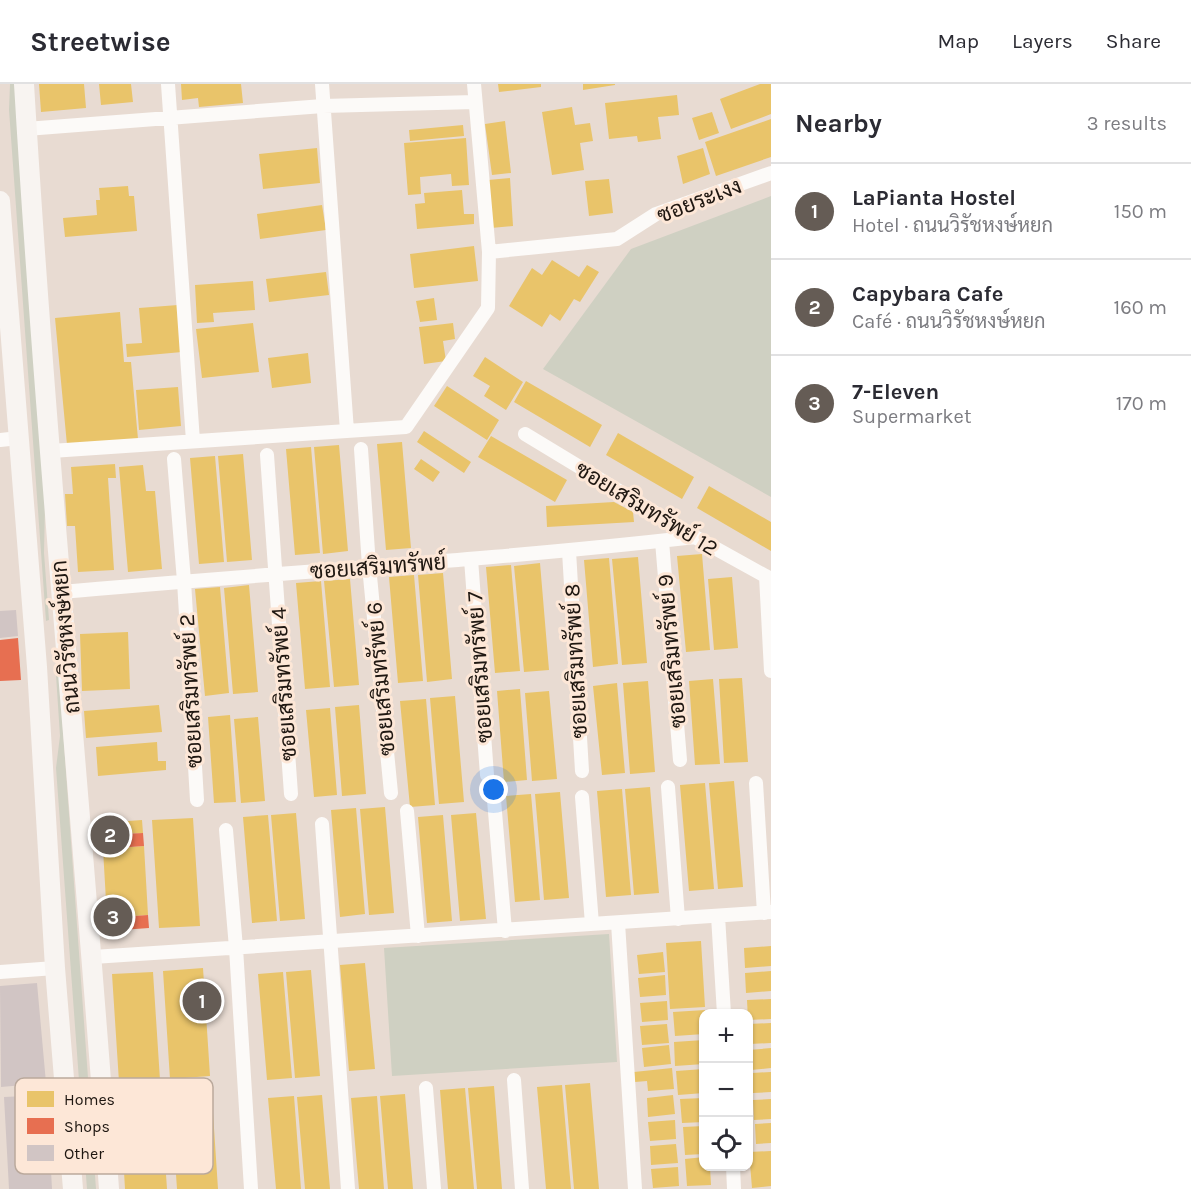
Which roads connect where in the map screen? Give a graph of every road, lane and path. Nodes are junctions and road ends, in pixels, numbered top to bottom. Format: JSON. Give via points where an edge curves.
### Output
{"nodes":[{"id":1,"x":24,"y":84,"type":"edge"},
{"id":2,"x":168,"y":84,"type":"edge"},
{"id":3,"x":322,"y":84,"type":"edge"},
{"id":4,"x":474,"y":84,"type":"edge"},
{"id":5,"x":475,"y":102,"type":"junction"},
{"id":6,"x":323,"y":106,"type":"junction"},
{"id":7,"x":172,"y":117,"type":"junction"},
{"id":8,"x":26,"y":129,"type":"junction"},
{"id":9,"x":771,"y":173,"type":"edge"},
{"id":10,"x":0,"y":201,"type":"edge"},
{"id":11,"x":489,"y":252,"type":"junction"},
{"id":12,"x":347,"y":431,"type":"junction"},
{"id":13,"x":525,"y":434,"type":"dead end"},
{"id":14,"x":9,"y":439,"type":"edge"},
{"id":15,"x":193,"y":441,"type":"junction"},
{"id":16,"x":360,"y":449,"type":"dead end"},
{"id":17,"x":51,"y":451,"type":"junction"},
{"id":18,"x":267,"y":455,"type":"dead end"},
{"id":19,"x":174,"y":459,"type":"dead end"},
{"id":20,"x":695,"y":537,"type":"junction"},
{"id":21,"x":662,"y":541,"type":"junction"},
{"id":22,"x":569,"y":552,"type":"junction"},
{"id":23,"x":471,"y":559,"type":"junction"},
{"id":24,"x":369,"y":566,"type":"junction"},
{"id":25,"x":275,"y":573,"type":"junction"},
{"id":26,"x":768,"y":578,"type":"edge"},
{"id":27,"x":184,"y":581,"type":"junction"},
{"id":28,"x":61,"y":592,"type":"junction"},
{"id":29,"x":68,"y":664,"type":"junction"},
{"id":30,"x":37,"y":667,"type":"junction"},
{"id":31,"x":771,"y":671,"type":"edge"},
{"id":32,"x":680,"y":760,"type":"dead end"},
{"id":33,"x":582,"y":771,"type":"dead end"},
{"id":34,"x":487,"y":775,"type":"dead end"},
{"id":35,"x":756,"y":783,"type":"dead end"},
{"id":36,"x":668,"y":787,"type":"dead end"},
{"id":37,"x":391,"y":793,"type":"dead end"},
{"id":38,"x":291,"y":794,"type":"dead end"},
{"id":39,"x":582,"y":797,"type":"dead end"},
{"id":40,"x":197,"y":800,"type":"dead end"},
{"id":41,"x":494,"y":800,"type":"dead end"},
{"id":42,"x":407,"y":812,"type":"dead end"},
{"id":43,"x":322,"y":824,"type":"dead end"},
{"id":44,"x":226,"y":830,"type":"dead end"},
{"id":45,"x":767,"y":913,"type":"edge"},
{"id":46,"x":718,"y":916,"type":"junction"},
{"id":47,"x":678,"y":919,"type":"junction"},
{"id":48,"x":618,"y":923,"type":"junction"},
{"id":49,"x":592,"y":924,"type":"junction"},
{"id":50,"x":505,"y":931,"type":"junction"},
{"id":51,"x":418,"y":936,"type":"junction"},
{"id":52,"x":332,"y":941,"type":"junction"},
{"id":53,"x":236,"y":948,"type":"junction"},
{"id":54,"x":93,"y":957,"type":"junction"},
{"id":55,"x":55,"y":969,"type":"junction"},
{"id":56,"x":0,"y":972,"type":"edge"},
{"id":57,"x":723,"y":1009,"type":"edge"},
{"id":58,"x":64,"y":1078,"type":"edge"},
{"id":59,"x":102,"y":1078,"type":"edge"},
{"id":60,"x":514,"y":1080,"type":"dead end"},
{"id":61,"x":426,"y":1088,"type":"dead end"},
{"id":62,"x":733,"y":1171,"type":"edge"},
{"id":63,"x":72,"y":1174,"type":"edge"},
{"id":64,"x":109,"y":1174,"type":"edge"},
{"id":65,"x":73,"y":1189,"type":"edge"},
{"id":66,"x":110,"y":1189,"type":"edge"},
{"id":67,"x":250,"y":1189,"type":"edge"},
{"id":68,"x":348,"y":1189,"type":"edge"},
{"id":69,"x":434,"y":1189,"type":"edge"},
{"id":70,"x":522,"y":1189,"type":"edge"},
{"id":71,"x":635,"y":1189,"type":"edge"},
{"id":72,"x":734,"y":1189,"type":"edge"}],
"edges":[{"from":1,"to":8,"type":"main road","name":"ถนนวิรัชหงษ์หยก"},
{"from":2,"to":7,"type":"street"},
{"from":3,"to":6,"type":"street"},
{"from":4,"to":5,"type":"street"},
{"from":5,"to":6,"type":"street"},
{"from":5,"to":11,"type":"street"},
{"from":6,"to":7,"type":"street"},
{"from":6,"to":12,"type":"street"},
{"from":7,"to":8,"type":"street"},
{"from":7,"to":15,"type":"street"},
{"from":8,"to":17,"type":"main road","name":"ถนนวิรัชหงษ์หยก"},
{"from":9,"to":11,"type":"street","name":"ซอยระเงง","via":[[656,214],[617,239]]},
{"from":10,"to":14,"type":"main road","name":"ถนนวิรัชหงษ์หยก"},
{"from":11,"to":12,"type":"street","via":[[488,308],[405,428]]},
{"from":12,"to":15,"type":"street"},
{"from":13,"to":20,"type":"street","name":"ซอยเสริมทรัพย์ 12"},
{"from":14,"to":30,"type":"main road","name":"ถนนวิรัชหงษ์หยก"},
{"from":15,"to":17,"type":"street"},
{"from":16,"to":24,"type":"street","name":"ซอยเสริมทรัพย์ 6"},
{"from":17,"to":28,"type":"main road","name":"ถนนวิรัชหงษ์หยก"},
{"from":18,"to":25,"type":"street","name":"ซอยเสริมทรัพย์ 4"},
{"from":19,"to":27,"type":"street","name":"ซอยเสริมทรัพย์ 2"},
{"from":20,"to":21,"type":"street","name":"ซอยเสริมทรัพย์"},
{"from":20,"to":26,"type":"street","name":"ซอยเสริมทรัพย์ 12"},
{"from":21,"to":22,"type":"street","name":"ซอยเสริมทรัพย์"},
{"from":21,"to":32,"type":"street","name":"ซอยเสริมทรัพย์ 9"},
{"from":22,"to":23,"type":"street","name":"ซอยเสริมทรัพย์"},
{"from":22,"to":33,"type":"street","name":"ซอยเสริมทรัพย์ 8"},
{"from":23,"to":24,"type":"street","name":"ซอยเสริมทรัพย์"},
{"from":23,"to":34,"type":"street","name":"ซอยเสริมทรัพย์ 7"},
{"from":24,"to":25,"type":"street","name":"ซอยเสริมทรัพย์"},
{"from":24,"to":37,"type":"street","name":"ซอยเสริมทรัพย์ 6"},
{"from":25,"to":27,"type":"street","name":"ซอยเสริมทรัพย์"},
{"from":25,"to":38,"type":"street","name":"ซอยเสริมทรัพย์ 4"},
{"from":26,"to":31,"type":"street"},
{"from":27,"to":28,"type":"street","name":"ซอยเสริมทรัพย์"},
{"from":27,"to":40,"type":"street","name":"ซอยเสริมทรัพย์ 2"},
{"from":28,"to":29,"type":"main road","name":"ถนนวิรัชหงษ์หยก"},
{"from":29,"to":30,"type":"main road"},
{"from":29,"to":54,"type":"main road","name":"ถนนวิรัชหงษ์หยก"},
{"from":30,"to":55,"type":"main road","name":"ถนนวิรัชหงษ์หยก"},
{"from":35,"to":45,"type":"street"},
{"from":36,"to":47,"type":"street"},
{"from":39,"to":49,"type":"street"},
{"from":41,"to":50,"type":"street"},
{"from":42,"to":51,"type":"street"},
{"from":43,"to":52,"type":"street"},
{"from":44,"to":53,"type":"street"},
{"from":45,"to":46,"type":"street"},
{"from":46,"to":47,"type":"street"},
{"from":46,"to":57,"type":"street"},
{"from":47,"to":48,"type":"street"},
{"from":48,"to":49,"type":"street"},
{"from":48,"to":71,"type":"street"},
{"from":49,"to":50,"type":"street"},
{"from":50,"to":51,"type":"street"},
{"from":51,"to":52,"type":"street"},
{"from":52,"to":53,"type":"street"},
{"from":52,"to":68,"type":"street"},
{"from":53,"to":54,"type":"street"},
{"from":53,"to":67,"type":"street"},
{"from":54,"to":59,"type":"main road","name":"ถนนวิรัชหงษ์หยก"},
{"from":55,"to":56,"type":"street"},
{"from":55,"to":58,"type":"main road","name":"ถนนวิรัชหงษ์หยก"},
{"from":60,"to":70,"type":"street"},
{"from":61,"to":69,"type":"street"},
{"from":62,"to":72,"type":"street"},
{"from":63,"to":65,"type":"main road","name":"ถนนวิรัชหงษ์หยก"},
{"from":64,"to":66,"type":"main road","name":"ถนนวิรัชหงษ์หยก"}]}
